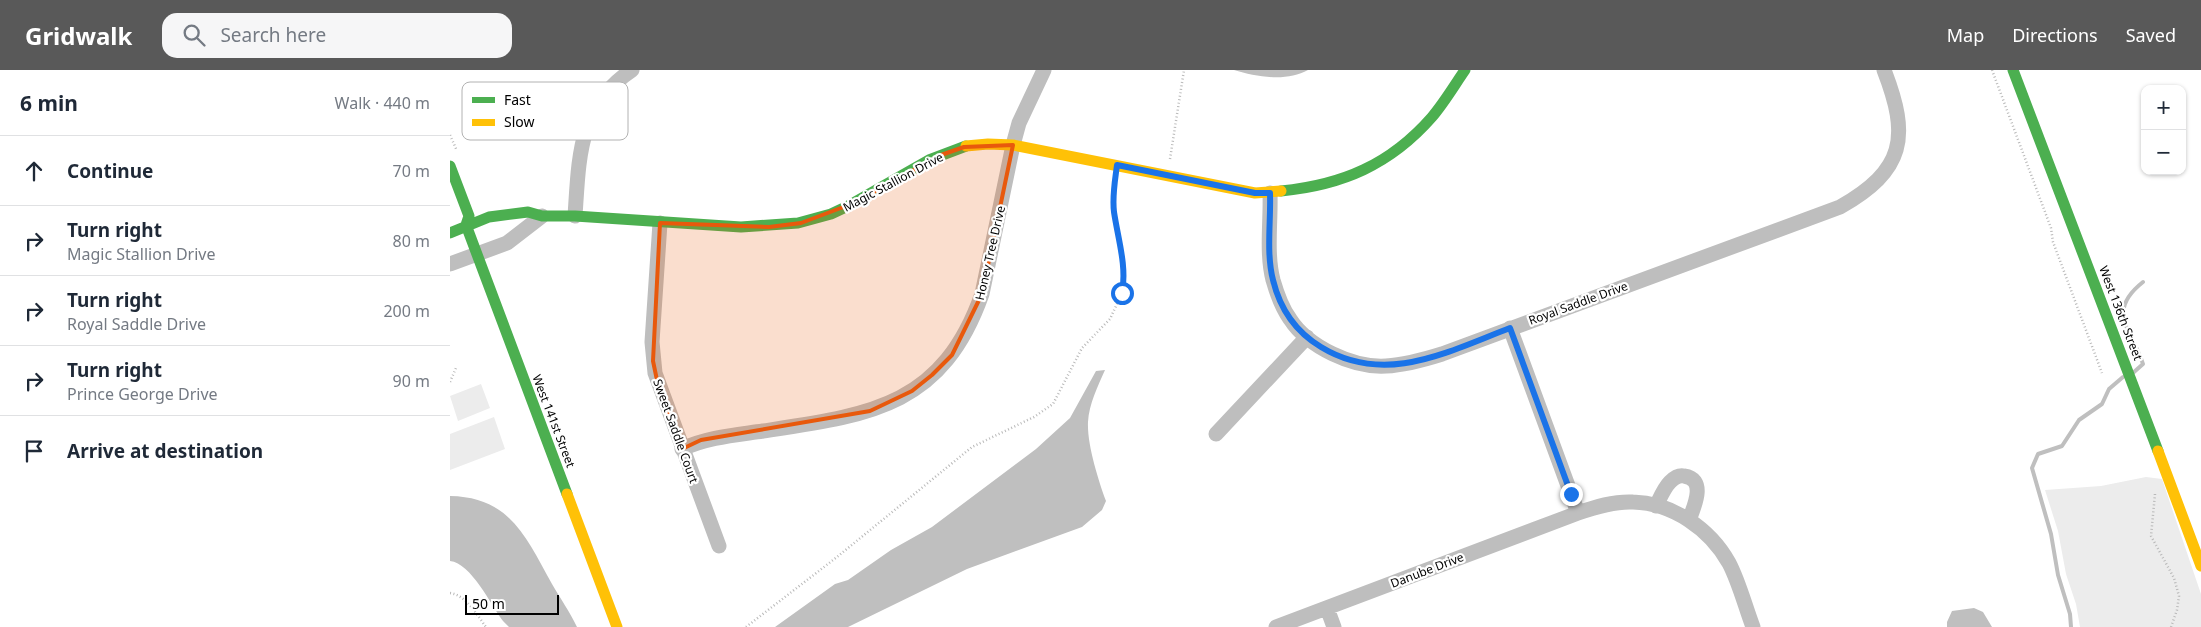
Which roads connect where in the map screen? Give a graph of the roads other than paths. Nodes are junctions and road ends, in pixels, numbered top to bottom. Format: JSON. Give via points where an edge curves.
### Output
{"nodes":[{"id":1,"x":632,"y":70,"type":"edge"},
{"id":2,"x":1044,"y":70,"type":"edge"},
{"id":3,"x":1464,"y":70,"type":"edge"},
{"id":4,"x":1884,"y":70,"type":"edge"},
{"id":5,"x":2013,"y":70,"type":"edge"},
{"id":6,"x":616,"y":82,"type":"edge"},
{"id":7,"x":583,"y":140,"type":"edge"},
{"id":8,"x":1013,"y":145,"type":"junction"},
{"id":9,"x":450,"y":166,"type":"edge"},
{"id":10,"x":1270,"y":193,"type":"junction"},
{"id":11,"x":542,"y":216,"type":"junction"},
{"id":12,"x":575,"y":216,"type":"junction"},
{"id":13,"x":461,"y":222,"type":"junction"},
{"id":14,"x":660,"y":223,"type":"junction"},
{"id":15,"x":450,"y":233,"type":"edge"},
{"id":16,"x":477,"y":255,"type":"junction"},
{"id":17,"x":450,"y":264,"type":"edge"},
{"id":18,"x":1510,"y":328,"type":"junction"},
{"id":19,"x":1307,"y":337,"type":"junction"},
{"id":20,"x":1216,"y":434,"type":"dead end"},
{"id":21,"x":682,"y":448,"type":"junction"},
{"id":22,"x":1656,"y":506,"type":"junction"},
{"id":23,"x":1578,"y":513,"type":"junction"},
{"id":24,"x":1689,"y":520,"type":"junction"},
{"id":25,"x":718,"y":546,"type":"dead end"},
{"id":26,"x":2201,"y":566,"type":"edge"},
{"id":27,"x":1327,"y":608,"type":"junction"},
{"id":28,"x":617,"y":627,"type":"edge"},
{"id":29,"x":1276,"y":627,"type":"edge"},
{"id":30,"x":1334,"y":627,"type":"edge"},
{"id":31,"x":1753,"y":627,"type":"edge"}],
"edges":[{"from":1,"to":6,"type":"street"},
{"from":2,"to":8,"type":"street","name":"Honey Tree Drive","via":[[1019,123]]},
{"from":3,"to":10,"type":"street","name":"Magic Stallion Drive","via":[[1433,116],[1380,162],[1335,182]]},
{"from":4,"to":18,"type":"street","name":"Royal Saddle Drive","via":[[1899,122],[1898,140],[1883,176],[1866,192],[1840,206]]},
{"from":5,"to":26,"type":"street","name":"West 136th Street"},
{"from":7,"to":12,"type":"street","via":[[577,167]]},
{"from":8,"to":10,"type":"street","name":"Magic Stallion Drive","via":[[1255,193]]},
{"from":8,"to":14,"type":"street","name":"Magic Stallion Drive","via":[[973,146],[941,155],[854,203],[831,214],[801,222],[769,228]]},
{"from":8,"to":21,"type":"street","name":"Honey Tree Drive","via":[[982,294],[974,316],[952,355],[932,375],[912,392],[870,411],[701,440]]},
{"from":9,"to":13,"type":"street","name":"West 141st Street","via":[[469,216]]},
{"from":10,"to":19,"type":"street","name":"Royal Saddle Drive","via":[[1272,279],[1290,320]]},
{"from":11,"to":12,"type":"street","name":"Magic Stallion Drive"},
{"from":11,"to":13,"type":"street","name":"Magic Stallion Drive","via":[[528,212],[510,213]]},
{"from":11,"to":16,"type":"street","via":[[507,243]]},
{"from":12,"to":14,"type":"street","name":"Magic Stallion Drive"},
{"from":13,"to":15,"type":"street","name":"Magic Stallion Drive"},
{"from":13,"to":16,"type":"street","name":"West 141st Street"},
{"from":14,"to":21,"type":"street","name":"Sweet Saddle Court","via":[[653,361],[658,385]]},
{"from":16,"to":17,"type":"street"},
{"from":16,"to":28,"type":"street","name":"West 141st Street"},
{"from":18,"to":19,"type":"street","name":"Royal Saddle Drive","via":[[1424,360],[1385,366],[1346,360]]},
{"from":18,"to":23,"type":"street"},
{"from":19,"to":20,"type":"street"},
{"from":21,"to":25,"type":"street","name":"Sweet Saddle Court"},
{"from":22,"to":23,"type":"street","name":"Danube Drive","via":[[1631,501]]},
{"from":22,"to":24,"type":"street","name":"Danube Drive"},
{"from":22,"to":24,"type":"street","via":[[1675,478],[1679,475],[1690,477],[1697,490]]},
{"from":23,"to":27,"type":"street","name":"Danube Drive"},
{"from":24,"to":31,"type":"street","name":"Danube Drive","via":[[1710,537],[1730,565]]},
{"from":27,"to":29,"type":"street","name":"Danube Drive"},
{"from":27,"to":30,"type":"street"}]}
